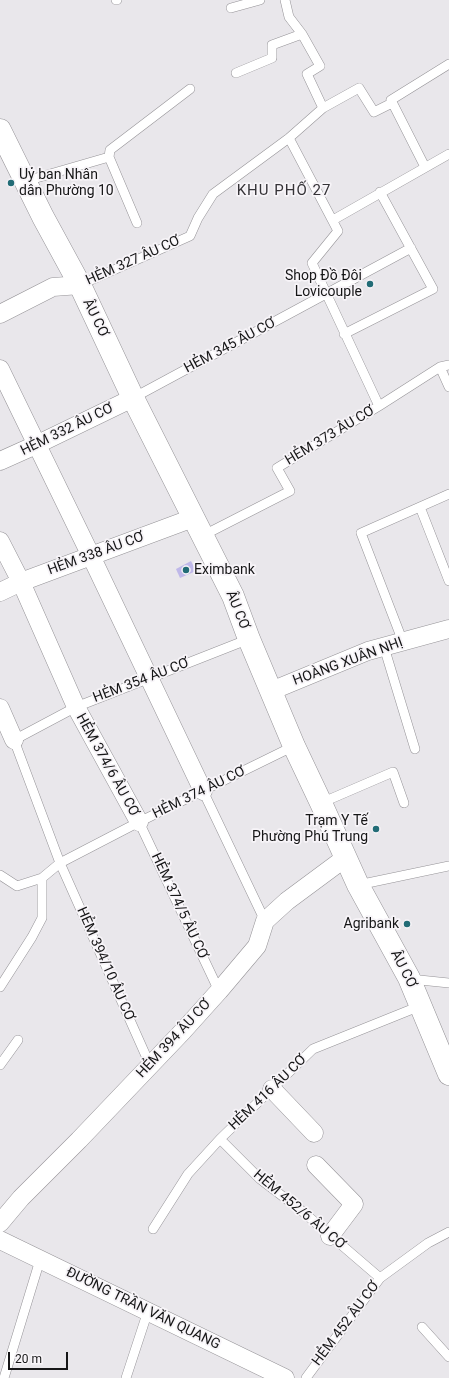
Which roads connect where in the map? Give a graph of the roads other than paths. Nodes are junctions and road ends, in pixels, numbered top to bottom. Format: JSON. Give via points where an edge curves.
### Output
{"nodes":[{"id":1,"x":260,"y":0,"type":"edge"},
{"id":2,"x":285,"y":0,"type":"edge"},
{"id":3,"x":231,"y":8,"type":"dead end"},
{"id":4,"x":302,"y":34,"type":"junction"},
{"id":5,"x":449,"y":64,"type":"edge"},
{"id":6,"x":236,"y":73,"type":"dead end"},
{"id":7,"x":190,"y":89,"type":"dead end"},
{"id":8,"x":392,"y":103,"type":"junction"},
{"id":9,"x":323,"y":108,"type":"junction"},
{"id":10,"x":0,"y":130,"type":"edge"},
{"id":11,"x":289,"y":138,"type":"junction"},
{"id":12,"x":449,"y":154,"type":"edge"},
{"id":13,"x":109,"y":157,"type":"junction"},
{"id":14,"x":425,"y":167,"type":"junction"},
{"id":15,"x":26,"y":181,"type":"junction"},
{"id":16,"x":380,"y":192,"type":"junction"},
{"id":17,"x":333,"y":220,"type":"junction"},
{"id":18,"x":137,"y":223,"type":"dead end"},
{"id":19,"x":410,"y":248,"type":"junction"},
{"id":20,"x":80,"y":285,"type":"junction"},
{"id":21,"x":326,"y":294,"type":"junction"},
{"id":22,"x":0,"y":314,"type":"edge"},
{"id":23,"x":344,"y":334,"type":"junction"},
{"id":24,"x":449,"y":365,"type":"edge"},
{"id":25,"x":440,"y":367,"type":"junction"},
{"id":26,"x":0,"y":369,"type":"edge"},
{"id":27,"x":449,"y":387,"type":"edge"},
{"id":28,"x":133,"y":398,"type":"junction"},
{"id":29,"x":379,"y":406,"type":"junction"},
{"id":30,"x":38,"y":444,"type":"junction"},
{"id":31,"x":0,"y":461,"type":"edge"},
{"id":32,"x":449,"y":494,"type":"edge"},
{"id":33,"x":420,"y":507,"type":"junction"},
{"id":34,"x":198,"y":527,"type":"junction"},
{"id":35,"x":0,"y":540,"type":"edge"},
{"id":36,"x":92,"y":556,"type":"junction"},
{"id":37,"x":449,"y":581,"type":"edge"},
{"id":38,"x":21,"y":582,"type":"junction"},
{"id":39,"x":0,"y":592,"type":"edge"},
{"id":40,"x":448,"y":632,"type":"edge"},
{"id":41,"x":249,"y":639,"type":"junction"},
{"id":42,"x":403,"y":642,"type":"junction"},
{"id":43,"x":384,"y":647,"type":"junction"},
{"id":44,"x":150,"y":678,"type":"junction"},
{"id":45,"x":271,"y":691,"type":"junction"},
{"id":46,"x":76,"y":707,"type":"junction"},
{"id":47,"x":0,"y":708,"type":"edge"},
{"id":48,"x":14,"y":740,"type":"junction"},
{"id":49,"x":294,"y":746,"type":"junction"},
{"id":50,"x":415,"y":749,"type":"dead end"},
{"id":51,"x":203,"y":791,"type":"junction"},
{"id":52,"x":321,"y":803,"type":"junction"},
{"id":53,"x":404,"y":804,"type":"dead end"},
{"id":54,"x":139,"y":822,"type":"junction"},
{"id":55,"x":345,"y":858,"type":"junction"},
{"id":56,"x":60,"y":863,"type":"junction"},
{"id":57,"x":449,"y":866,"type":"edge"},
{"id":58,"x":0,"y":875,"type":"edge"},
{"id":59,"x":42,"y":878,"type":"junction"},
{"id":60,"x":358,"y":885,"type":"junction"},
{"id":61,"x":265,"y":921,"type":"junction"},
{"id":62,"x":409,"y":978,"type":"junction"},
{"id":63,"x":449,"y":984,"type":"edge"},
{"id":64,"x":0,"y":987,"type":"edge"},
{"id":65,"x":219,"y":991,"type":"junction"},
{"id":66,"x":420,"y":1006,"type":"junction"},
{"id":67,"x":18,"y":1040,"type":"dead end"},
{"id":68,"x":0,"y":1065,"type":"edge"},
{"id":69,"x":150,"y":1065,"type":"junction"},
{"id":70,"x":449,"y":1074,"type":"edge"},
{"id":71,"x":272,"y":1089,"type":"junction"},
{"id":72,"x":314,"y":1133,"type":"dead end"},
{"id":73,"x":220,"y":1139,"type":"junction"},
{"id":74,"x":316,"y":1165,"type":"dead end"},
{"id":75,"x":0,"y":1223,"type":"edge"},
{"id":76,"x":153,"y":1229,"type":"dead end"},
{"id":77,"x":449,"y":1232,"type":"edge"},
{"id":78,"x":330,"y":1236,"type":"junction"},
{"id":79,"x":0,"y":1240,"type":"edge"},
{"id":80,"x":40,"y":1260,"type":"junction"},
{"id":81,"x":380,"y":1278,"type":"junction"},
{"id":82,"x":148,"y":1311,"type":"junction"},
{"id":83,"x":422,"y":1327,"type":"dead end"},
{"id":84,"x":449,"y":1357,"type":"edge"},
{"id":85,"x":274,"y":1376,"type":"edge"},
{"id":86,"x":4,"y":1378,"type":"edge"},
{"id":87,"x":126,"y":1378,"type":"edge"},
{"id":88,"x":306,"y":1378,"type":"edge"}],
"edges":[{"from":1,"to":3,"type":"lane"},
{"from":2,"to":4,"type":"lane","via":[[289,17]]},
{"from":4,"to":6,"type":"lane","via":[[272,45],[272,58]]},
{"from":4,"to":9,"type":"lane","via":[[320,66],[307,74]]},
{"from":5,"to":8,"type":"lane","via":[[391,100]]},
{"from":7,"to":13,"type":"lane","via":[[110,150]]},
{"from":8,"to":9,"type":"lane","name":"HẺM 327 ÂU CƠ","via":[[374,112],[359,88]]},
{"from":8,"to":14,"type":"lane"},
{"from":9,"to":11,"type":"lane","name":"HẺM 327 ÂU CƠ"},
{"from":10,"to":15,"type":"main road","name":"ÂU CƠ"},
{"from":11,"to":17,"type":"lane"},
{"from":11,"to":20,"type":"lane","name":"HẺM 327 ÂU CƠ","via":[[213,194],[190,236]]},
{"from":12,"to":14,"type":"lane"},
{"from":13,"to":15,"type":"lane"},
{"from":13,"to":18,"type":"lane"},
{"from":14,"to":16,"type":"lane"},
{"from":15,"to":20,"type":"main road","name":"ÂU CƠ"},
{"from":16,"to":17,"type":"lane"},
{"from":16,"to":19,"type":"lane"},
{"from":17,"to":21,"type":"lane","via":[[338,231],[312,263]]},
{"from":19,"to":21,"type":"lane","name":"HẺM 345 ÂU CƠ"},
{"from":19,"to":23,"type":"lane","via":[[433,289]]},
{"from":20,"to":22,"type":"street","via":[[52,287]]},
{"from":20,"to":28,"type":"main road","name":"ÂU CƠ"},
{"from":21,"to":23,"type":"lane"},
{"from":21,"to":28,"type":"lane","name":"HẺM 345 ÂU CƠ"},
{"from":23,"to":29,"type":"lane"},
{"from":24,"to":25,"type":"lane","name":"HẺM 373 ÂU CƠ"},
{"from":25,"to":27,"type":"lane"},
{"from":25,"to":29,"type":"lane","name":"HẺM 373 ÂU CƠ"},
{"from":26,"to":30,"type":"street"},
{"from":28,"to":30,"type":"street","name":"HẺM 332 ÂU CƠ"},
{"from":28,"to":34,"type":"main road","name":"ÂU CƠ"},
{"from":29,"to":34,"type":"lane","name":"HẺM 373 ÂU CƠ","via":[[277,468],[290,491]]},
{"from":30,"to":31,"type":"street","name":"HẺM 332 ÂU CƠ"},
{"from":30,"to":36,"type":"street"},
{"from":32,"to":33,"type":"lane"},
{"from":33,"to":37,"type":"lane"},
{"from":33,"to":42,"type":"lane","via":[[361,533]]},
{"from":34,"to":36,"type":"street","name":"HẺM 338 ÂU CƠ"},
{"from":34,"to":41,"type":"main road","name":"ÂU CƠ","via":[[233,596]]},
{"from":35,"to":38,"type":"street","name":"HẺM 374/6 ÂU CƠ"},
{"from":36,"to":38,"type":"street","name":"HẺM 338 ÂU CƠ"},
{"from":36,"to":44,"type":"street"},
{"from":38,"to":39,"type":"street","name":"HẺM 338 ÂU CƠ"},
{"from":38,"to":46,"type":"street","name":"HẺM 374/6 ÂU CƠ"},
{"from":40,"to":42,"type":"street","name":"HOÀNG XUÂN NHỊ"},
{"from":41,"to":44,"type":"lane","name":"HẺM 354 ÂU CƠ"},
{"from":41,"to":45,"type":"main road","name":"ÂU CƠ"},
{"from":42,"to":43,"type":"street","name":"HOÀNG XUÂN NHỊ"},
{"from":43,"to":45,"type":"street","name":"HOÀNG XUÂN NHỊ","via":[[368,651]]},
{"from":43,"to":50,"type":"lane"},
{"from":44,"to":46,"type":"lane","name":"HẺM 354 ÂU CƠ"},
{"from":44,"to":51,"type":"street"},
{"from":45,"to":49,"type":"main road","name":"ÂU CƠ"},
{"from":46,"to":48,"type":"lane","name":"HẺM 354 ÂU CƠ"},
{"from":46,"to":54,"type":"street","name":"HẺM 374/6 ÂU CƠ"},
{"from":47,"to":48,"type":"street"},
{"from":48,"to":56,"type":"lane","name":"HẺM 394/10 ÂU CƠ"},
{"from":49,"to":51,"type":"lane","name":"HẺM 374 ÂU CƠ"},
{"from":49,"to":52,"type":"main road","name":"ÂU CƠ"},
{"from":51,"to":54,"type":"lane","name":"HẺM 374 ÂU CƠ"},
{"from":51,"to":61,"type":"lane"},
{"from":52,"to":53,"type":"lane","via":[[393,772]]},
{"from":52,"to":55,"type":"main road","name":"ÂU CƠ"},
{"from":54,"to":56,"type":"lane","name":"HẺM 374 ÂU CƠ"},
{"from":54,"to":65,"type":"lane","name":"HẺM 374/5 ÂU CƠ"},
{"from":55,"to":60,"type":"main road","name":"ÂU CƠ"},
{"from":55,"to":61,"type":"street","name":"HẺM 394 ÂU CƠ","via":[[287,901]]},
{"from":56,"to":59,"type":"lane","name":"HẺM 374 ÂU CƠ"},
{"from":56,"to":69,"type":"lane","name":"HẺM 394/10 ÂU CƠ"},
{"from":57,"to":60,"type":"lane"},
{"from":58,"to":59,"type":"lane","name":"HẺM 374 ÂU CƠ","via":[[17,886]]},
{"from":59,"to":64,"type":"lane","via":[[42,918]]},
{"from":60,"to":62,"type":"main road","name":"ÂU CƠ"},
{"from":61,"to":65,"type":"street","name":"HẺM 394 ÂU CƠ","via":[[257,946]]},
{"from":62,"to":63,"type":"lane"},
{"from":62,"to":66,"type":"main road","name":"ÂU CƠ"},
{"from":65,"to":69,"type":"street","name":"HẺM 394 ÂU CƠ"},
{"from":66,"to":70,"type":"main road","name":"ÂU CƠ"},
{"from":66,"to":71,"type":"lane","name":"HẺM 416 ÂU CƠ","via":[[313,1049]]},
{"from":67,"to":68,"type":"lane"},
{"from":69,"to":75,"type":"street","name":"HẺM 394 ÂU CƠ"},
{"from":71,"to":72,"type":"street"},
{"from":71,"to":73,"type":"lane","name":"HẺM 416 ÂU CƠ"},
{"from":73,"to":76,"type":"lane","name":"HẺM 416 ÂU CƠ","via":[[188,1174]]},
{"from":73,"to":78,"type":"lane","name":"HẺM 452/6 ÂU CƠ","via":[[260,1179],[302,1210]]},
{"from":74,"to":78,"type":"street","via":[[354,1204]]},
{"from":77,"to":81,"type":"lane","name":"HẺM 452 ÂU CƠ","via":[[428,1243]]},
{"from":78,"to":81,"type":"lane","name":"HẺM 452/6 ÂU CƠ"},
{"from":79,"to":80,"type":"street","name":"ĐƯỜNG TRẦN VĂN QUANG"},
{"from":80,"to":82,"type":"street","name":"ĐƯỜNG TRẦN VĂN QUANG"},
{"from":80,"to":86,"type":"lane"},
{"from":81,"to":88,"type":"lane","name":"HẺM 452 ÂU CƠ"},
{"from":82,"to":85,"type":"street","name":"ĐƯỜNG TRẦN VĂN QUANG"},
{"from":82,"to":87,"type":"lane"},
{"from":83,"to":84,"type":"lane"}]}
